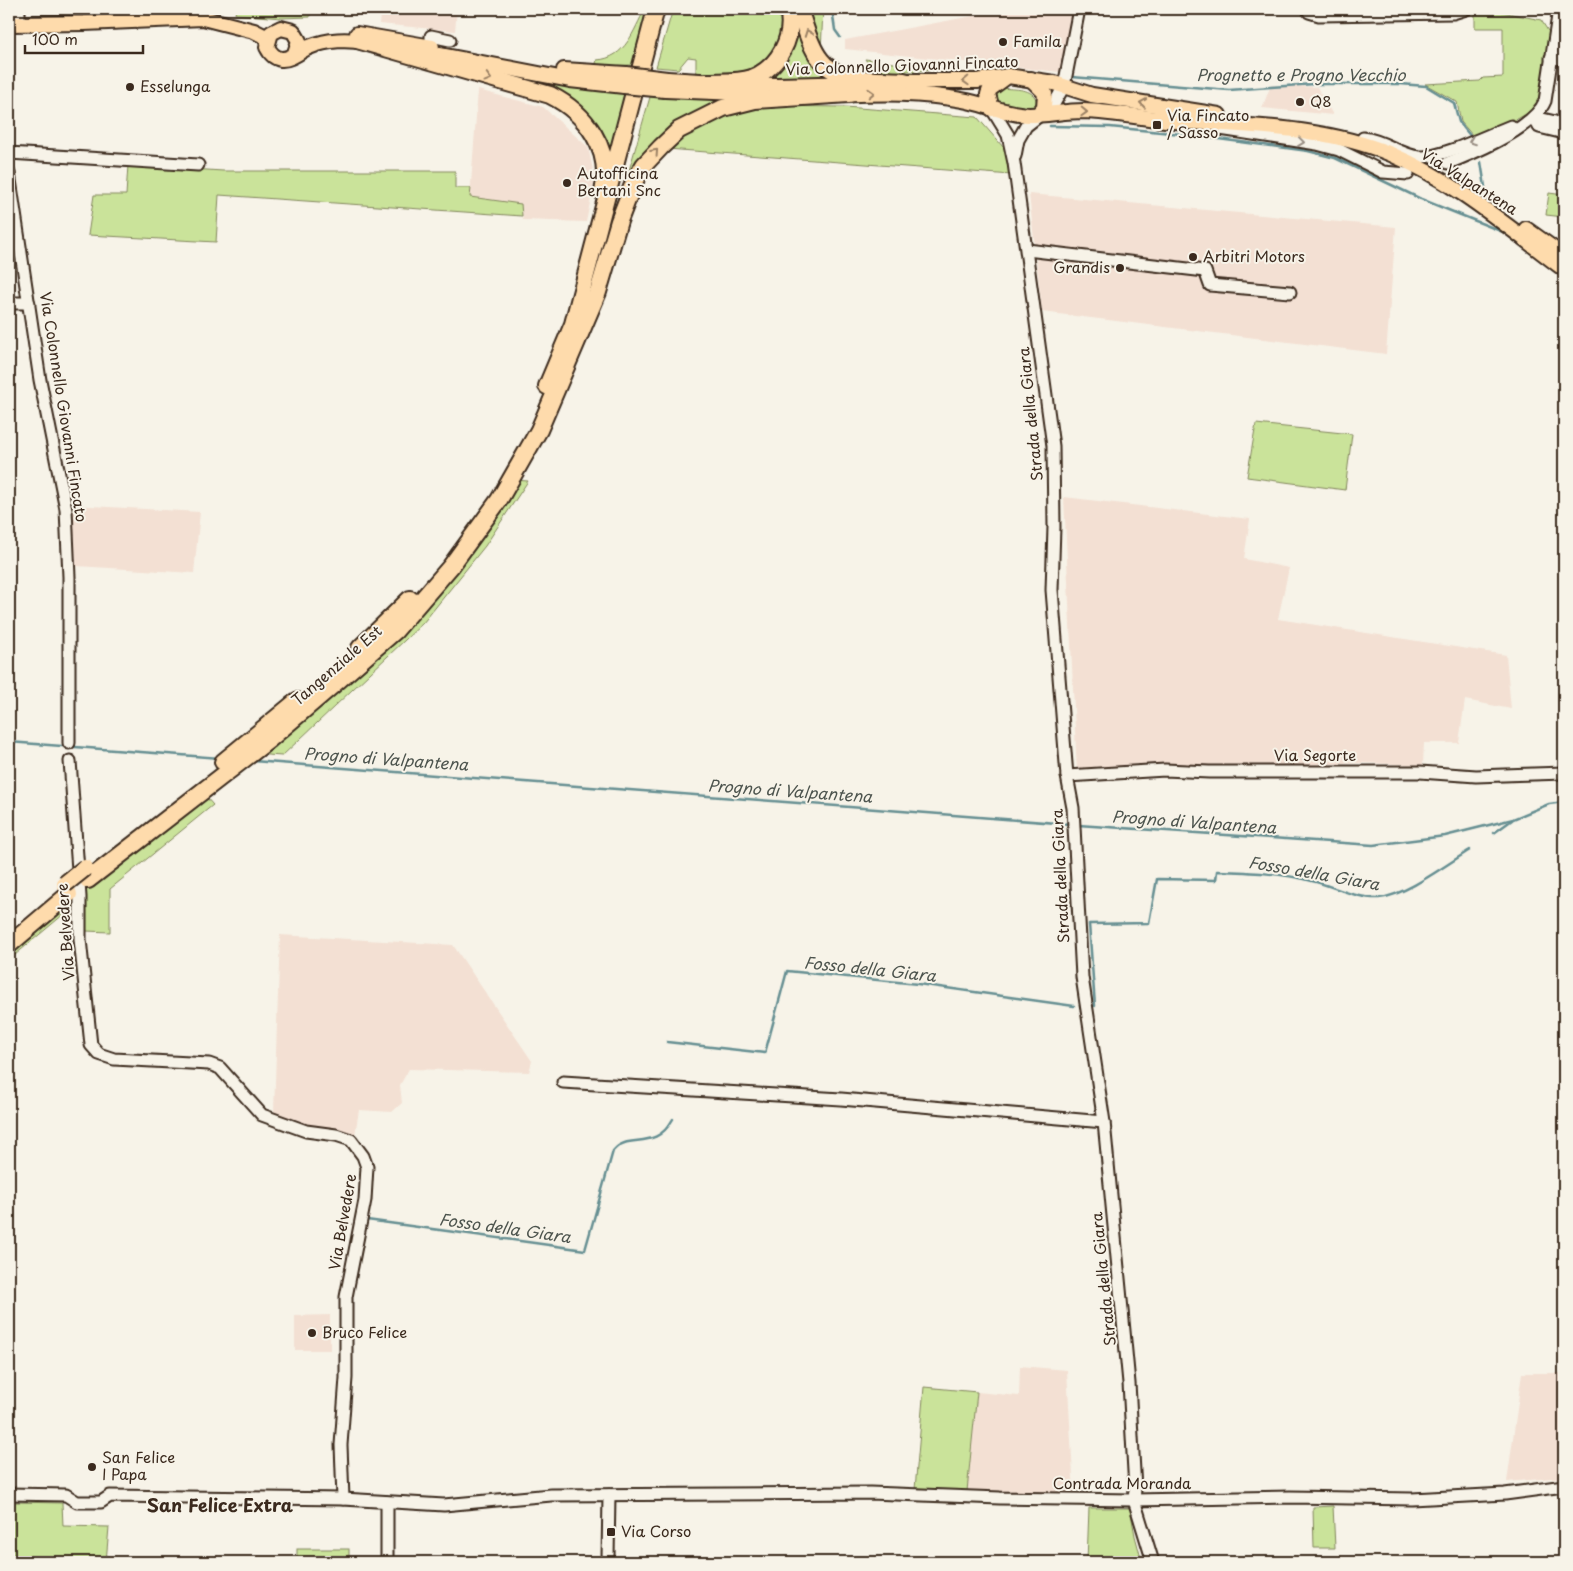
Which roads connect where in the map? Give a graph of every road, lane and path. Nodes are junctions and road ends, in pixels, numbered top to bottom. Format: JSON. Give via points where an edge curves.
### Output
{"nodes":[{"id":1,"x":19,"y":9,"type":"edge"},
{"id":2,"x":656,"y":9,"type":"edge"},
{"id":3,"x":668,"y":9,"type":"edge"},
{"id":4,"x":788,"y":9,"type":"edge"},
{"id":5,"x":799,"y":9,"type":"edge"},
{"id":6,"x":1079,"y":9,"type":"edge"},
{"id":7,"x":1466,"y":9,"type":"edge"},
{"id":8,"x":1559,"y":9,"type":"edge"},
{"id":9,"x":1309,"y":12,"type":"dead end"},
{"id":10,"x":14,"y":23,"type":"edge"},
{"id":11,"x":296,"y":35,"type":"junction"},
{"id":12,"x":268,"y":38,"type":"junction"},
{"id":13,"x":357,"y":40,"type":"junction"},
{"id":14,"x":450,"y":40,"type":"dead end"},
{"id":15,"x":431,"y":47,"type":"junction"},
{"id":16,"x":295,"y":53,"type":"junction"},
{"id":17,"x":1551,"y":58,"type":"junction"},
{"id":18,"x":1564,"y":58,"type":"edge"},
{"id":19,"x":1008,"y":76,"type":"junction"},
{"id":20,"x":1031,"y":79,"type":"junction"},
{"id":21,"x":625,"y":80,"type":"junction"},
{"id":22,"x":904,"y":81,"type":"junction"},
{"id":23,"x":706,"y":82,"type":"junction"},
{"id":24,"x":666,"y":84,"type":"junction"},
{"id":25,"x":1064,"y":86,"type":"junction"},
{"id":26,"x":849,"y":94,"type":"junction"},
{"id":27,"x":992,"y":109,"type":"junction"},
{"id":28,"x":1038,"y":114,"type":"junction"},
{"id":29,"x":1534,"y":117,"type":"junction"},
{"id":30,"x":1167,"y":120,"type":"junction"},
{"id":31,"x":1564,"y":124,"type":"edge"},
{"id":32,"x":1564,"y":133,"type":"edge"},
{"id":33,"x":1363,"y":138,"type":"junction"},
{"id":34,"x":1346,"y":140,"type":"joint"},
{"id":35,"x":9,"y":153,"type":"edge"},
{"id":36,"x":1014,"y":163,"type":"junction"},
{"id":37,"x":1448,"y":164,"type":"tunnel mouth"},
{"id":38,"x":198,"y":165,"type":"dead end"},
{"id":39,"x":9,"y":173,"type":"edge"},
{"id":40,"x":1408,"y":174,"type":"tunnel mouth"},
{"id":41,"x":1027,"y":250,"type":"junction"},
{"id":42,"x":1564,"y":256,"type":"edge"},
{"id":43,"x":1564,"y":269,"type":"edge"},
{"id":44,"x":1290,"y":292,"type":"dead end"},
{"id":45,"x":9,"y":303,"type":"edge"},
{"id":46,"x":29,"y":303,"type":"junction"},
{"id":47,"x":572,"y":324,"type":"junction"},
{"id":48,"x":579,"y":342,"type":"junction"},
{"id":49,"x":69,"y":740,"type":"dead end"},
{"id":50,"x":70,"y":760,"type":"dead end"},
{"id":51,"x":1564,"y":773,"type":"edge"},
{"id":52,"x":1067,"y":776,"type":"junction"},
{"id":53,"x":190,"y":795,"type":"junction"},
{"id":54,"x":67,"y":889,"type":"junction"},
{"id":55,"x":9,"y":931,"type":"edge"},
{"id":56,"x":9,"y":945,"type":"edge"},
{"id":57,"x":563,"y":1082,"type":"dead end"},
{"id":58,"x":1104,"y":1122,"type":"junction"},
{"id":59,"x":1564,"y":1486,"type":"edge"},
{"id":60,"x":9,"y":1494,"type":"edge"},
{"id":61,"x":609,"y":1495,"type":"junction"},
{"id":62,"x":344,"y":1499,"type":"junction"},
{"id":63,"x":1134,"y":1500,"type":"junction"},
{"id":64,"x":387,"y":1502,"type":"junction"},
{"id":65,"x":387,"y":1562,"type":"edge"},
{"id":66,"x":606,"y":1562,"type":"edge"},
{"id":67,"x":1153,"y":1562,"type":"edge"}],
"edges":[{"from":1,"to":10,"type":"street"},
{"from":2,"to":47,"type":"highway"},
{"from":3,"to":48,"type":"highway"},
{"from":4,"to":23,"type":"highway","via":[[790,29],[787,40],[769,68],[751,78]]},
{"from":22,"to":5,"type":"highway","one_way":true,"via":[[863,78],[834,71],[820,60],[812,46]]},
{"from":6,"to":25,"type":"street"},
{"from":7,"to":9,"type":"street","via":[[1453,13],[1319,15]]},
{"from":8,"to":17,"type":"street"},
{"from":10,"to":12,"type":"main road","via":[[203,18],[254,31]]},
{"from":11,"to":12,"type":"main road","name":"Via Colonnello Giovanni Fincato","via":[[281,28],[274,30]]},
{"from":11,"to":15,"type":"main road","name":"Via Colonnello Giovanni Fincato","via":[[358,34]]},
{"from":11,"to":16,"type":"main road","via":[[299,44]]},
{"from":12,"to":16,"type":"main road","name":"Via Colonnello Giovanni Fincato","via":[[267,47],[275,57],[284,59]]},
{"from":13,"to":16,"type":"main road","name":"Via Colonnello Giovanni Fincato","via":[[339,39]]},
{"from":13,"to":21,"type":"main road","name":"Via Colonnello Giovanni Fincato","via":[[570,80]]},
{"from":13,"to":47,"type":"highway","one_way":true,"via":[[550,96],[568,104],[592,130],[600,147],[604,186]]},
{"from":14,"to":15,"type":"street","via":[[431,36]]},
{"from":15,"to":21,"type":"main road","name":"Via Colonnello Giovanni Fincato"},
{"from":17,"to":18,"type":"street"},
{"from":17,"to":29,"type":"street","via":[[1546,101]]},
{"from":19,"to":20,"type":"main road","name":"Via Colonnello Giovanni Fincato"},
{"from":19,"to":22,"type":"main road","name":"Via Colonnello Giovanni Fincato","one_way":true,"via":[[977,81]]},
{"from":19,"to":27,"type":"main road","via":[[990,89]]},
{"from":20,"to":25,"type":"main road","name":"Via Colonnello Giovanni Fincato"},
{"from":20,"to":28,"type":"main road","via":[[1045,93],[1044,107]]},
{"from":21,"to":24,"type":"main road","name":"Via Colonnello Giovanni Fincato","bridge":true},
{"from":22,"to":23,"type":"main road","name":"Via Colonnello Giovanni Fincato","via":[[777,85]]},
{"from":23,"to":24,"type":"main road","name":"Via Colonnello Giovanni Fincato"},
{"from":24,"to":26,"type":"main road","name":"Via Colonnello Giovanni Fincato","via":[[732,94]]},
{"from":25,"to":28,"type":"street","name":"Strada della Giara","via":[[1054,104]]},
{"from":33,"to":25,"type":"main road","name":"Via Colonnello Giovanni Fincato","one_way":true,"via":[[1299,123],[1209,114],[1110,98]]},
{"from":26,"to":27,"type":"main road","name":"Via Colonnello Giovanni Fincato","one_way":true,"via":[[930,95]]},
{"from":48,"to":26,"type":"highway","one_way":true,"via":[[634,182],[660,147],[679,130],[722,108],[755,100]]},
{"from":27,"to":28,"type":"main road","name":"Via Colonnello Giovanni Fincato","via":[[1011,114]]},
{"from":27,"to":36,"type":"street","name":"Strada della Giara","via":[[1008,135]]},
{"from":28,"to":30,"type":"main road","name":"Via Colonnello Giovanni Fincato","one_way":true,"via":[[1083,111]]},
{"from":28,"to":36,"type":"street","name":"Strada della Giara","via":[[1018,140]]},
{"from":29,"to":31,"type":"street"},
{"from":29,"to":32,"type":"street","via":[[1539,127]]},
{"from":29,"to":33,"type":"street","one_way":true,"via":[[1426,156],[1414,156],[1377,140]]},
{"from":29,"to":37,"type":"street","via":[[1485,149]]},
{"from":30,"to":34,"type":"main road","name":"Via Colonnello Giovanni Fincato","via":[[1272,128]]},
{"from":30,"to":40,"type":"street","one_way":true,"via":[[1317,144],[1339,150],[1376,170]]},
{"from":33,"to":42,"type":"main road","name":"Via Colonnello Giovanni Fincato","via":[[1424,164],[1523,226]]},
{"from":34,"to":43,"type":"main road","name":"Via Valpantena","via":[[1392,155],[1432,174]]},
{"from":35,"to":38,"type":"street"},
{"from":36,"to":41,"type":"street","name":"Strada della Giara"},
{"from":39,"to":46,"type":"street","name":"Via Colonnello Giovanni Fincato"},
{"from":41,"to":44,"type":"street","via":[[1205,271],[1210,285]]},
{"from":41,"to":52,"type":"street","name":"Strada della Giara","via":[[1052,446],[1052,590]]},
{"from":45,"to":46,"type":"street"},
{"from":46,"to":49,"type":"street","name":"Via Colonnello Giovanni Fincato","via":[[40,380],[66,509]]},
{"from":47,"to":53,"type":"highway","name":"Tangenziale Est","via":[[526,430],[464,535],[409,601],[351,657]]},
{"from":48,"to":53,"type":"highway","name":"Tangenziale Est","via":[[539,430],[500,500],[451,566],[395,631],[270,739]]},
{"from":50,"to":62,"type":"street","name":"Via Belvedere","via":[[80,939],[91,1045],[99,1054],[114,1059],[209,1064],[220,1068],[262,1115],[306,1131],[351,1140],[365,1161],[364,1200],[346,1298],[346,1378],[341,1445]]},
{"from":51,"to":52,"type":"street","name":"Via Segorte","via":[[1476,776],[1420,772],[1165,770]]},
{"from":52,"to":58,"type":"street","name":"Strada della Giara","via":[[1073,808],[1082,977]]},
{"from":53,"to":54,"type":"highway","name":"Tangenziale Est","bridge":true},
{"from":54,"to":55,"type":"highway","name":"Tangenziale Est"},
{"from":54,"to":56,"type":"highway","name":"Tangenziale Est"},
{"from":57,"to":58,"type":"street","via":[[841,1099]]},
{"from":58,"to":63,"type":"street","name":"Strada della Giara","via":[[1130,1382]]},
{"from":59,"to":63,"type":"street","name":"Contrada Moranda","via":[[1505,1494],[1412,1499]]},
{"from":60,"to":62,"type":"street","via":[[66,1495],[77,1502],[101,1502],[110,1496]]},
{"from":61,"to":63,"type":"street","name":"Contrada Moranda","via":[[870,1493]]},
{"from":61,"to":64,"type":"street","via":[[551,1495],[444,1505]]},
{"from":61,"to":66,"type":"street"},
{"from":62,"to":64,"type":"street"},
{"from":63,"to":67,"type":"street","name":"Strada della Giara"},
{"from":64,"to":65,"type":"street"}]}
